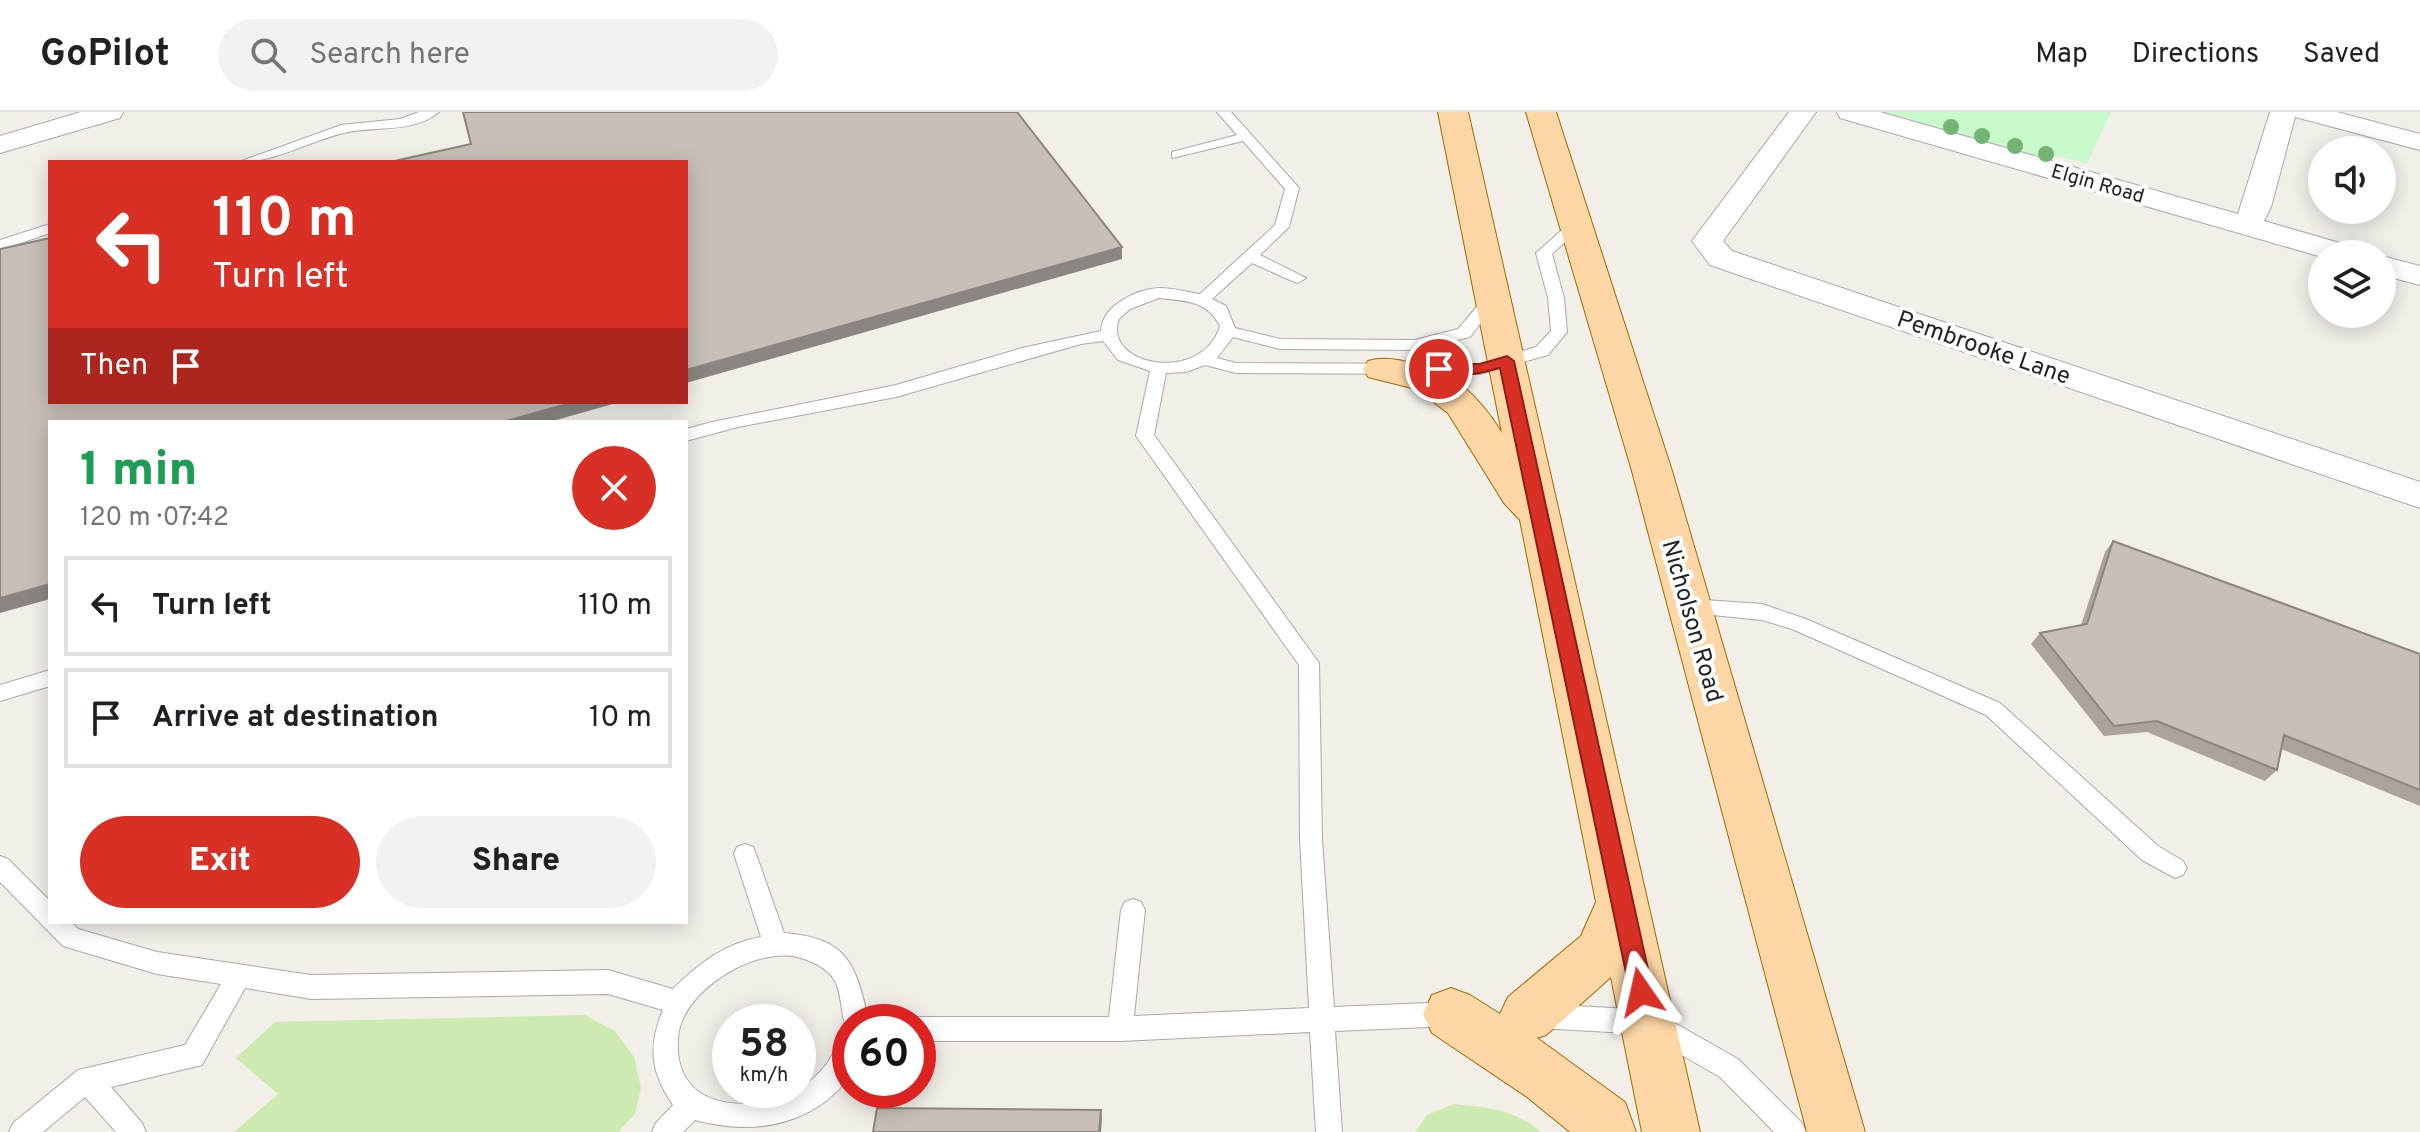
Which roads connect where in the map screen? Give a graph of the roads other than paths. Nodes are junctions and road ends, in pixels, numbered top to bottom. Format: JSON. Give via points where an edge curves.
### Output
{"nodes":[{"id":1,"x":432,"y":112,"type":"edge"},
{"id":2,"x":1224,"y":112,"type":"edge"},
{"id":3,"x":1453,"y":112,"type":"edge"},
{"id":4,"x":1541,"y":112,"type":"edge"},
{"id":5,"x":1803,"y":112,"type":"edge"},
{"id":6,"x":1850,"y":112,"type":"edge"},
{"id":7,"x":2283,"y":112,"type":"edge"},
{"id":8,"x":2305,"y":112,"type":"edge"},
{"id":9,"x":106,"y":113,"type":"edge"},
{"id":10,"x":1247,"y":136,"type":"junction"},
{"id":11,"x":2420,"y":142,"type":"edge"},
{"id":12,"x":0,"y":145,"type":"edge"},
{"id":13,"x":1177,"y":155,"type":"dead end"},
{"id":14,"x":252,"y":160,"type":"edge"},
{"id":15,"x":1576,"y":225,"type":"junction"},
{"id":16,"x":2247,"y":225,"type":"junction"},
{"id":17,"x":48,"y":229,"type":"edge"},
{"id":18,"x":2308,"y":243,"type":"edge"},
{"id":19,"x":0,"y":245,"type":"edge"},
{"id":20,"x":1250,"y":256,"type":"junction"},
{"id":21,"x":2396,"y":269,"type":"edge"},
{"id":22,"x":2420,"y":276,"type":"edge"},
{"id":23,"x":1298,"y":278,"type":"dead end"},
{"id":24,"x":1489,"y":281,"type":"junction"},
{"id":25,"x":1203,"y":299,"type":"junction"},
{"id":26,"x":1229,"y":331,"type":"junction"},
{"id":27,"x":1109,"y":335,"type":"junction"},
{"id":28,"x":1206,"y":360,"type":"junction"},
{"id":29,"x":1507,"y":361,"type":"junction"},
{"id":30,"x":1159,"y":367,"type":"junction"},
{"id":31,"x":1381,"y":369,"type":"junction"},
{"id":32,"x":688,"y":434,"type":"edge"},
{"id":33,"x":2420,"y":495,"type":"edge"},
{"id":34,"x":1540,"y":520,"type":"junction"},
{"id":35,"x":1690,"y":607,"type":"junction"},
{"id":36,"x":48,"y":679,"type":"edge"},
{"id":37,"x":0,"y":693,"type":"edge"},
{"id":38,"x":745,"y":854,"type":"dead end"},
{"id":39,"x":0,"y":866,"type":"edge"},
{"id":40,"x":2175,"y":868,"type":"dead end"},
{"id":41,"x":1623,"y":900,"type":"junction"},
{"id":42,"x":1133,"y":910,"type":"dead end"},
{"id":43,"x":48,"y":915,"type":"edge"},
{"id":44,"x":57,"y":924,"type":"edge"},
{"id":45,"x":775,"y":942,"type":"junction"},
{"id":46,"x":239,"y":976,"type":"junction"},
{"id":47,"x":679,"y":1003,"type":"junction"},
{"id":48,"x":856,"y":1004,"type":"edge"},
{"id":49,"x":1451,"y":1014,"type":"junction"},
{"id":50,"x":1527,"y":1016,"type":"junction"},
{"id":51,"x":1321,"y":1020,"type":"junction"},
{"id":52,"x":1648,"y":1022,"type":"junction"},
{"id":53,"x":936,"y":1029,"type":"edge"},
{"id":54,"x":1120,"y":1029,"type":"junction"},
{"id":55,"x":832,"y":1074,"type":"edge"},
{"id":56,"x":87,"y":1079,"type":"junction"},
{"id":57,"x":689,"y":1107,"type":"junction"},
{"id":58,"x":22,"y":1132,"type":"edge"},
{"id":59,"x":133,"y":1132,"type":"edge"},
{"id":60,"x":665,"y":1132,"type":"edge"},
{"id":61,"x":1329,"y":1132,"type":"edge"},
{"id":62,"x":1607,"y":1132,"type":"edge"},
{"id":63,"x":1671,"y":1132,"type":"edge"},
{"id":64,"x":1793,"y":1132,"type":"edge"},
{"id":65,"x":1836,"y":1132,"type":"edge"}],
"edges":[{"from":1,"to":14,"type":"lane","via":[[402,123],[346,128]]},
{"from":2,"to":10,"type":"lane"},
{"from":3,"to":24,"type":"main road"},
{"from":4,"to":15,"type":"main road","name":"Nicholson Road"},
{"from":5,"to":33,"type":"street","name":"Pembrooke Lane","via":[[1707,241],[1721,258]]},
{"from":6,"to":16,"type":"street","name":"Elgin Road"},
{"from":7,"to":16,"type":"street"},
{"from":8,"to":11,"type":"street"},
{"from":9,"to":12,"type":"street"},
{"from":10,"to":13,"type":"lane"},
{"from":10,"to":20,"type":"lane","via":[[1292,188],[1282,227]]},
{"from":15,"to":29,"type":"lane","via":[[1544,253],[1559,332],[1542,351]]},
{"from":15,"to":35,"type":"main road","name":"Nicholson Road"},
{"from":16,"to":18,"type":"street","name":"Elgin Road"},
{"from":17,"to":19,"type":"lane"},
{"from":20,"to":23,"type":"lane"},
{"from":20,"to":25,"type":"lane"},
{"from":21,"to":22,"type":"street"},
{"from":24,"to":26,"type":"lane","via":[[1487,305],[1464,333],[1415,345],[1280,344]]},
{"from":24,"to":29,"type":"main road"},
{"from":25,"to":26,"type":"lane","via":[[1223,312]]},
{"from":25,"to":27,"type":"lane","via":[[1180,293],[1140,298],[1112,317]]},
{"from":26,"to":28,"type":"lane","via":[[1220,350]]},
{"from":27,"to":30,"type":"lane","via":[[1121,355]]},
{"from":27,"to":32,"type":"lane","via":[[1066,340],[895,392],[734,420]]},
{"from":28,"to":30,"type":"lane"},
{"from":28,"to":31,"type":"lane","via":[[1236,368]]},
{"from":29,"to":31,"type":"lane","via":[[1480,369]]},
{"from":29,"to":34,"type":"main road"},
{"from":30,"to":51,"type":"lane","via":[[1145,436],[1309,663]]},
{"from":31,"to":34,"type":"main road","via":[[1428,379],[1449,391],[1472,419],[1513,490]]},
{"from":34,"to":41,"type":"main road"},
{"from":35,"to":40,"type":"lane","via":[[1762,612],[1799,624],[1993,709],[2150,853]]},
{"from":35,"to":65,"type":"main road","name":"Nicholson Road"},
{"from":36,"to":37,"type":"lane"},
{"from":38,"to":45,"type":"lane"},
{"from":39,"to":43,"type":"lane"},
{"from":41,"to":50,"type":"main road","via":[[1600,953]]},
{"from":41,"to":52,"type":"main road"},
{"from":42,"to":54,"type":"lane"},
{"from":44,"to":46,"type":"lane","via":[[71,938],[157,963]]},
{"from":45,"to":47,"type":"lane","via":[[753,946],[711,967]]},
{"from":45,"to":48,"type":"lane","via":[[800,944],[838,965],[851,983]]},
{"from":46,"to":47,"type":"lane","via":[[311,987],[608,982]]},
{"from":46,"to":56,"type":"lane","via":[[193,1056]]},
{"from":47,"to":57,"type":"lane","via":[[664,1048],[666,1070]]},
{"from":49,"to":50,"type":"lane"},
{"from":49,"to":51,"type":"lane"},
{"from":49,"to":62,"type":"main road","via":[[1547,1077],[1604,1123]]},
{"from":50,"to":52,"type":"lane"},
{"from":51,"to":54,"type":"lane"},
{"from":51,"to":61,"type":"lane"},
{"from":52,"to":63,"type":"main road"},
{"from":52,"to":64,"type":"lane","via":[[1729,1068]]},
{"from":53,"to":54,"type":"lane"},
{"from":55,"to":57,"type":"lane","via":[[788,1112],[767,1120],[724,1123]]},
{"from":56,"to":58,"type":"lane"},
{"from":56,"to":59,"type":"lane"},
{"from":57,"to":60,"type":"lane"}]}
